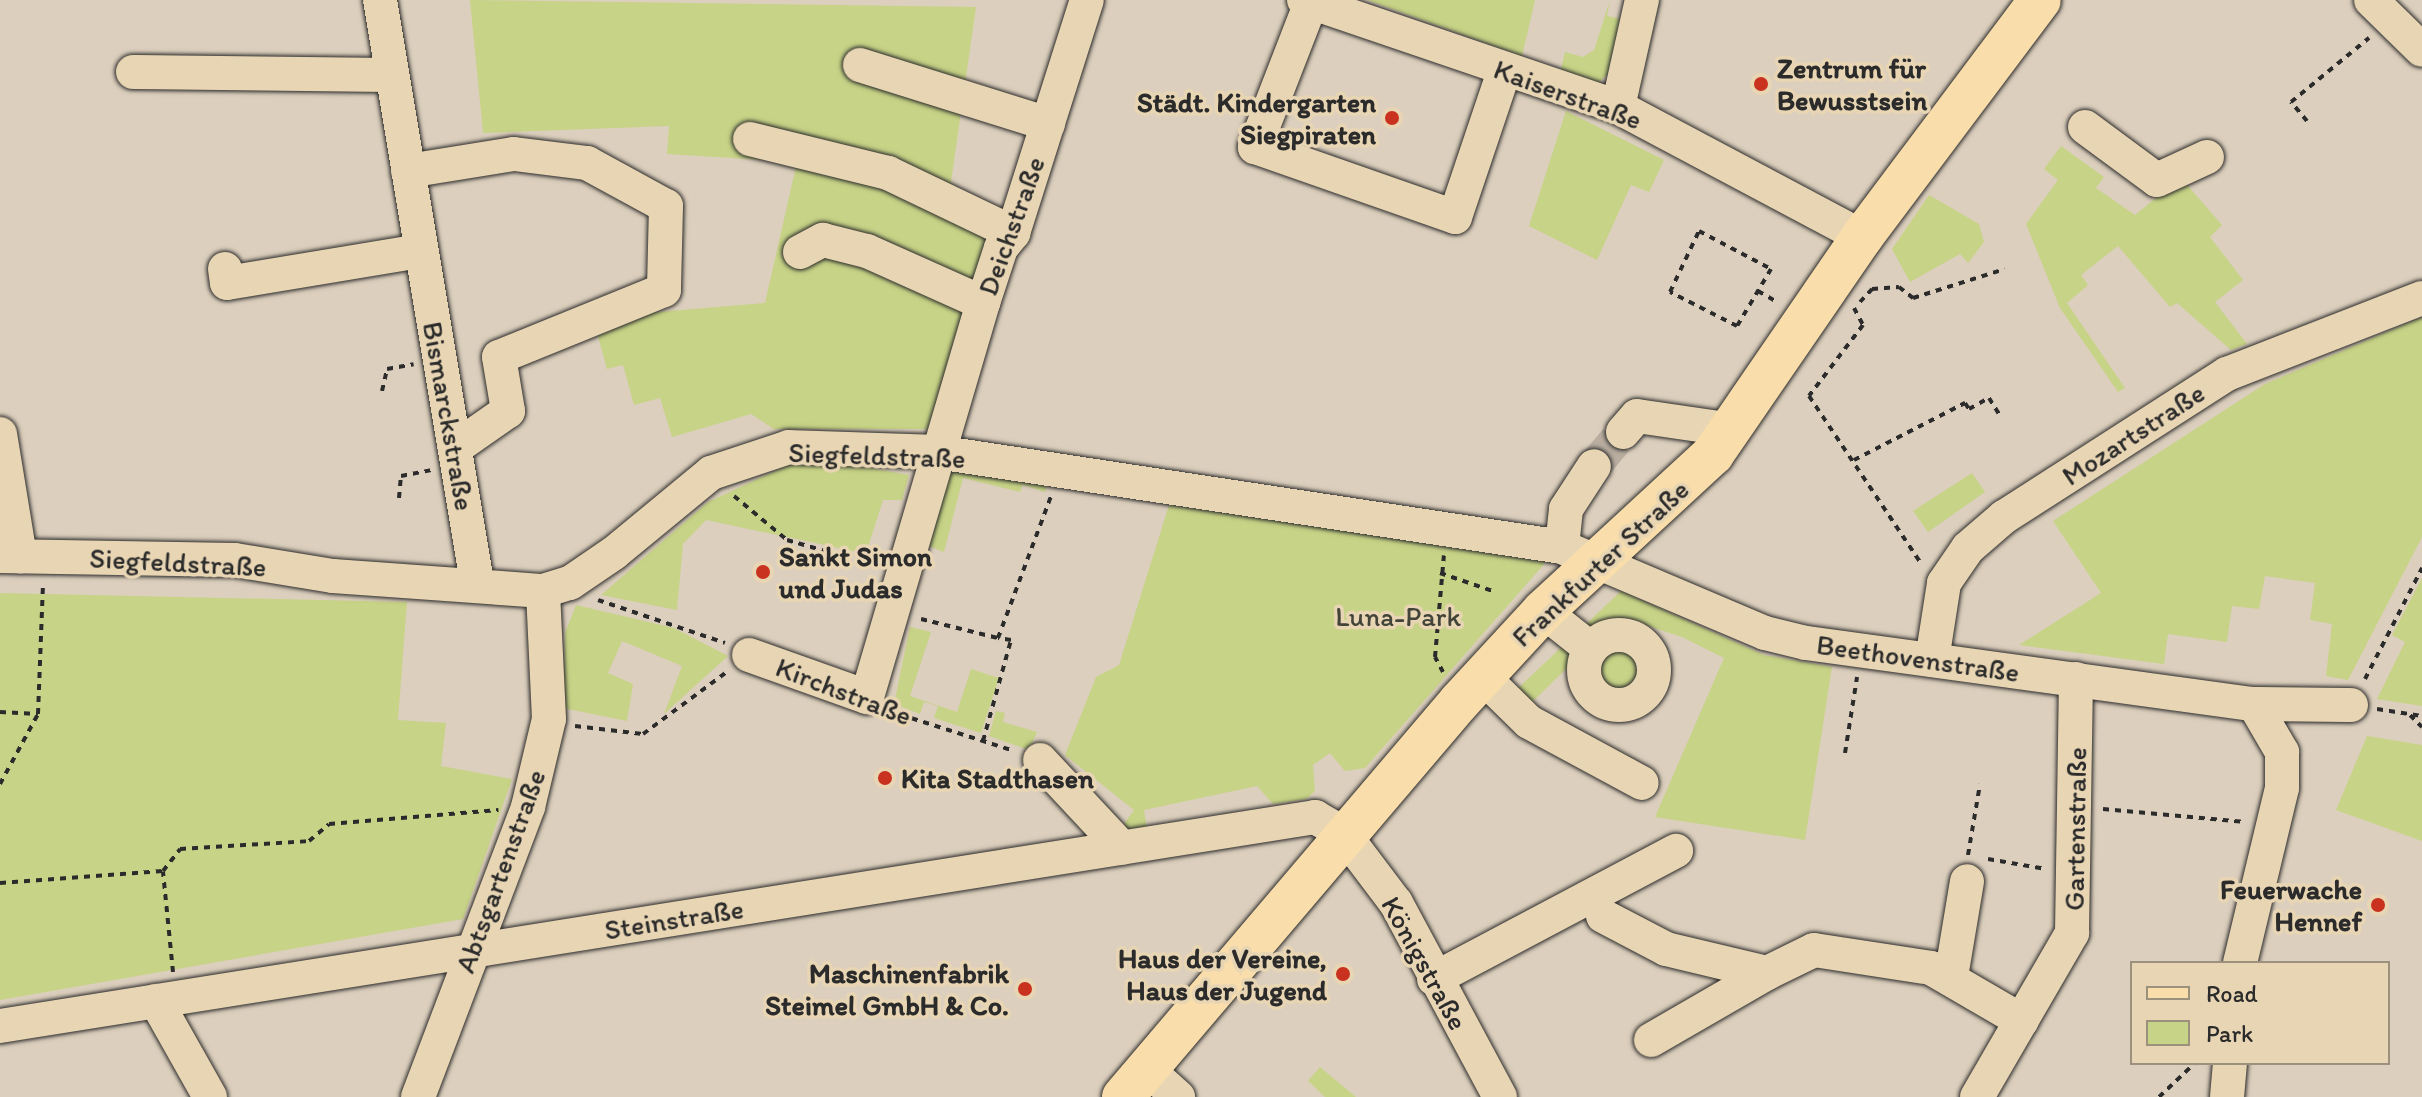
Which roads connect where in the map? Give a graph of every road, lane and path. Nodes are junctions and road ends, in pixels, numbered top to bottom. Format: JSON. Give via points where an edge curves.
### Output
{"nodes":[{"id":1,"x":380,"y":0,"type":"edge"},
{"id":2,"x":1087,"y":0,"type":"edge"},
{"id":3,"x":1642,"y":0,"type":"edge"},
{"id":4,"x":2040,"y":0,"type":"edge"},
{"id":5,"x":1309,"y":1,"type":"edge"},
{"id":6,"x":2380,"y":11,"type":"edge"},
{"id":7,"x":2422,"y":50,"type":"edge"},
{"id":8,"x":860,"y":65,"type":"dead end"},
{"id":9,"x":1504,"y":71,"type":"junction"},
{"id":10,"x":133,"y":72,"type":"dead end"},
{"id":11,"x":392,"y":75,"type":"junction"},
{"id":12,"x":1618,"y":107,"type":"junction"},
{"id":13,"x":2307,"y":121,"type":"dead end"},
{"id":14,"x":1048,"y":124,"type":"junction"},
{"id":15,"x":2085,"y":127,"type":"dead end"},
{"id":16,"x":750,"y":139,"type":"dead end"},
{"id":17,"x":2207,"y":157,"type":"dead end"},
{"id":18,"x":408,"y":171,"type":"junction"},
{"id":19,"x":1013,"y":233,"type":"junction"},
{"id":20,"x":1862,"y":237,"type":"junction"},
{"id":21,"x":421,"y":251,"type":"junction"},
{"id":22,"x":800,"y":252,"type":"dead end"},
{"id":23,"x":225,"y":269,"type":"dead end"},
{"id":24,"x":2005,"y":269,"type":"dead end"},
{"id":25,"x":1758,"y":291,"type":"junction"},
{"id":26,"x":1765,"y":295,"type":"dead end"},
{"id":27,"x":2422,"y":298,"type":"edge"},
{"id":28,"x":983,"y":303,"type":"junction"},
{"id":29,"x":440,"y":360,"type":"junction"},
{"id":30,"x":382,"y":391,"type":"dead end"},
{"id":31,"x":1999,"y":414,"type":"dead end"},
{"id":32,"x":1733,"y":430,"type":"junction"},
{"id":33,"x":1623,"y":432,"type":"tunnel mouth"},
{"id":34,"x":0,"y":434,"type":"edge"},
{"id":35,"x":937,"y":452,"type":"junction"},
{"id":36,"x":456,"y":457,"type":"junction"},
{"id":37,"x":1854,"y":460,"type":"junction"},
{"id":38,"x":1594,"y":466,"type":"tunnel mouth"},
{"id":39,"x":1061,"y":470,"type":"junction"},
{"id":40,"x":711,"y":473,"type":"junction"},
{"id":41,"x":399,"y":498,"type":"dead end"},
{"id":42,"x":1449,"y":533,"type":"junction"},
{"id":43,"x":1580,"y":554,"type":"junction"},
{"id":44,"x":21,"y":556,"type":"edge"},
{"id":45,"x":2422,"y":568,"type":"edge"},
{"id":46,"x":903,"y":573,"type":"junction"},
{"id":47,"x":1440,"y":573,"type":"junction"},
{"id":48,"x":477,"y":582,"type":"junction"},
{"id":49,"x":1944,"y":583,"type":"junction"},
{"id":50,"x":556,"y":587,"type":"junction"},
{"id":51,"x":1493,"y":591,"type":"dead end"},
{"id":52,"x":1543,"y":611,"type":"junction"},
{"id":53,"x":891,"y":612,"type":"junction"},
{"id":54,"x":998,"y":638,"type":"junction"},
{"id":55,"x":1591,"y":649,"type":"dead end"},
{"id":56,"x":1862,"y":650,"type":"junction"},
{"id":57,"x":749,"y":655,"type":"junction"},
{"id":58,"x":1932,"y":660,"type":"junction"},
{"id":59,"x":2076,"y":679,"type":"junction"},
{"id":60,"x":1471,"y":689,"type":"junction"},
{"id":61,"x":867,"y":697,"type":"junction"},
{"id":62,"x":2254,"y":704,"type":"junction"},
{"id":63,"x":2351,"y":705,"type":"joint"},
{"id":64,"x":0,"y":712,"type":"edge"},
{"id":65,"x":38,"y":714,"type":"junction"},
{"id":66,"x":2422,"y":716,"type":"edge"},
{"id":67,"x":549,"y":719,"type":"junction"},
{"id":68,"x":2422,"y":727,"type":"edge"},
{"id":69,"x":983,"y":741,"type":"junction"},
{"id":70,"x":1845,"y":753,"type":"dead end"},
{"id":71,"x":1040,"y":760,"type":"joint"},
{"id":72,"x":1642,"y":783,"type":"dead end"},
{"id":73,"x":0,"y":784,"type":"edge"},
{"id":74,"x":1980,"y":784,"type":"dead end"},
{"id":75,"x":528,"y":807,"type":"junction"},
{"id":76,"x":2076,"y":807,"type":"junction"},
{"id":77,"x":2256,"y":825,"type":"dead end"},
{"id":78,"x":1343,"y":833,"type":"junction"},
{"id":79,"x":1122,"y":848,"type":"junction"},
{"id":80,"x":1676,"y":851,"type":"dead end"},
{"id":81,"x":163,"y":871,"type":"junction"},
{"id":82,"x":2076,"y":873,"type":"junction"},
{"id":83,"x":1967,"y":881,"type":"dead end"},
{"id":84,"x":0,"y":883,"type":"edge"},
{"id":85,"x":1603,"y":916,"type":"dead end"},
{"id":86,"x":471,"y":951,"type":"junction"},
{"id":87,"x":2240,"y":961,"type":"edge"},
{"id":88,"x":1767,"y":973,"type":"junction"},
{"id":89,"x":1951,"y":977,"type":"junction"},
{"id":90,"x":1434,"y":979,"type":"junction"},
{"id":91,"x":166,"y":999,"type":"junction"},
{"id":92,"x":2022,"y":1021,"type":"junction"},
{"id":93,"x":0,"y":1026,"type":"edge"},
{"id":94,"x":1651,"y":1040,"type":"dead end"},
{"id":95,"x":2193,"y":1065,"type":"edge"},
{"id":96,"x":2230,"y":1065,"type":"edge"},
{"id":97,"x":1161,"y":1091,"type":"edge"},
{"id":98,"x":210,"y":1097,"type":"edge"},
{"id":99,"x":418,"y":1097,"type":"edge"},
{"id":100,"x":1500,"y":1097,"type":"edge"},
{"id":101,"x":1977,"y":1097,"type":"edge"},
{"id":102,"x":2159,"y":1097,"type":"edge"},
{"id":103,"x":2227,"y":1097,"type":"edge"}],
"edges":[{"from":1,"to":11,"type":"street","name":"Bismarckstraße"},
{"from":2,"to":14,"type":"street","name":"Deichstraße"},
{"from":3,"to":12,"type":"street"},
{"from":4,"to":20,"type":"main road","name":"Frankfurter Straße"},
{"from":5,"to":9,"type":"street","name":"Kaiserstraße"},
{"from":5,"to":9,"type":"street","via":[[1255,147],[1455,217]]},
{"from":6,"to":7,"type":"street"},
{"from":6,"to":13,"type":"path","via":[[2291,102]]},
{"from":8,"to":14,"type":"street"},
{"from":9,"to":12,"type":"street","name":"Kaiserstraße"},
{"from":10,"to":11,"type":"street"},
{"from":11,"to":18,"type":"street","name":"Bismarckstraße"},
{"from":12,"to":20,"type":"street","name":"Kaiserstraße"},
{"from":14,"to":19,"type":"street","name":"Deichstraße"},
{"from":15,"to":17,"type":"street","via":[[2157,180]]},
{"from":16,"to":19,"type":"street","via":[[888,173]]},
{"from":18,"to":21,"type":"street","name":"Bismarckstraße"},
{"from":18,"to":36,"type":"street","via":[[514,154],[587,163],[666,206],[664,290],[499,357],[508,411]]},
{"from":19,"to":28,"type":"street","name":"Deichstraße","via":[[1001,248]]},
{"from":20,"to":32,"type":"main road","name":"Frankfurter Straße"},
{"from":21,"to":23,"type":"street","via":[[227,283]]},
{"from":21,"to":29,"type":"street","name":"Bismarckstraße"},
{"from":22,"to":28,"type":"street","via":[[823,240],[867,251]]},
{"from":24,"to":37,"type":"path","via":[[1913,298],[1899,287],[1872,289],[1854,308],[1863,325],[1809,391]]},
{"from":25,"to":25,"type":"path","via":[[1771,269],[1699,231],[1670,292],[1737,326]]},
{"from":25,"to":26,"type":"path"},
{"from":27,"to":49,"type":"street","name":"Mozartstraße","via":[[2227,374],[2004,517],[1968,548]]},
{"from":28,"to":35,"type":"street","name":"Deichstraße"},
{"from":29,"to":30,"type":"path","via":[[387,369]]},
{"from":29,"to":36,"type":"street","name":"Bismarckstraße"},
{"from":31,"to":37,"type":"path","via":[[1989,398],[1969,409],[1965,403]]},
{"from":32,"to":33,"type":"street","via":[[1637,416]]},
{"from":32,"to":43,"type":"main road","name":"Frankfurter Straße"},
{"from":34,"to":44,"type":"street"},
{"from":35,"to":39,"type":"street","name":"Siegfeldstraße"},
{"from":35,"to":40,"type":"street","name":"Siegfeldstraße","via":[[789,447]]},
{"from":35,"to":46,"type":"street","name":"Deichstraße"},
{"from":36,"to":41,"type":"path","via":[[401,476]]},
{"from":36,"to":48,"type":"street","name":"Bismarckstraße"},
{"from":37,"to":49,"type":"path","via":[[1922,565]]},
{"from":38,"to":43,"type":"street","via":[[1566,509]]},
{"from":39,"to":42,"type":"street","name":"Siegfeldstraße"},
{"from":39,"to":54,"type":"path"},
{"from":40,"to":46,"type":"path","via":[[787,540]]},
{"from":40,"to":50,"type":"street","name":"Siegfeldstraße"},
{"from":42,"to":43,"type":"street","name":"Siegfeldstraße"},
{"from":42,"to":47,"type":"path"},
{"from":43,"to":52,"type":"main road","name":"Frankfurter Straße"},
{"from":43,"to":56,"type":"street","name":"Beethovenstraße","via":[[1765,633]]},
{"from":44,"to":48,"type":"street","name":"Siegfeldstraße","via":[[235,560],[333,576]]},
{"from":44,"to":65,"type":"path"},
{"from":45,"to":63,"type":"path"},
{"from":46,"to":53,"type":"street","name":"Deichstraße"},
{"from":47,"to":51,"type":"path"},
{"from":47,"to":60,"type":"path","via":[[1435,657]]},
{"from":48,"to":50,"type":"street","name":"Siegfeldstraße"},
{"from":49,"to":58,"type":"street","name":"Mozartstraße"},
{"from":50,"to":57,"type":"path","via":[[687,625]]},
{"from":50,"to":67,"type":"street","name":"Abtsgartenstraße"},
{"from":52,"to":55,"type":"street"},
{"from":52,"to":60,"type":"main road","name":"Frankfurter Straße"},
{"from":53,"to":54,"type":"path"},
{"from":53,"to":61,"type":"street","name":"Deichstraße"},
{"from":54,"to":69,"type":"path","via":[[1011,640]]},
{"from":56,"to":58,"type":"street","name":"Beethovenstraße"},
{"from":56,"to":70,"type":"path"},
{"from":57,"to":61,"type":"street","name":"Kirchstraße"},
{"from":57,"to":67,"type":"path","name":"Kirchstraße","via":[[643,734]]},
{"from":58,"to":59,"type":"street","name":"Beethovenstraße"},
{"from":59,"to":62,"type":"street","name":"Beethovenstraße"},
{"from":59,"to":76,"type":"street","name":"Gartenstraße"},
{"from":60,"to":72,"type":"street"},
{"from":60,"to":78,"type":"main road","name":"Frankfurter Straße"},
{"from":61,"to":69,"type":"path","name":"Kirchstraße"},
{"from":62,"to":63,"type":"street","name":"Beethovenstraße"},
{"from":62,"to":87,"type":"street","via":[[2282,752],[2282,788]]},
{"from":64,"to":65,"type":"path"},
{"from":65,"to":73,"type":"path"},
{"from":66,"to":68,"type":"path","via":[[2408,713]]},
{"from":67,"to":75,"type":"street","name":"Abtsgartenstraße"},
{"from":69,"to":71,"type":"path","name":"Kirchstraße"},
{"from":71,"to":79,"type":"street"},
{"from":74,"to":82,"type":"path","via":[[1968,856]]},
{"from":75,"to":81,"type":"path","via":[[329,824],[309,841],[180,849]]},
{"from":75,"to":86,"type":"street","name":"Abtsgartenstraße"},
{"from":76,"to":77,"type":"path"},
{"from":76,"to":82,"type":"street","name":"Gartenstraße"},
{"from":78,"to":79,"type":"street","name":"Steinstraße","via":[[1315,817]]},
{"from":78,"to":90,"type":"street","name":"Königstraße","via":[[1396,903]]},
{"from":78,"to":97,"type":"main road","name":"Frankfurter Straße"},
{"from":79,"to":86,"type":"street","name":"Steinstraße"},
{"from":80,"to":90,"type":"street"},
{"from":81,"to":84,"type":"path"},
{"from":81,"to":91,"type":"path"},
{"from":82,"to":92,"type":"street","name":"Gartenstraße","via":[[2072,933]]},
{"from":83,"to":89,"type":"street"},
{"from":85,"to":88,"type":"street","via":[[1666,949]]},
{"from":86,"to":91,"type":"street","name":"Steinstraße"},
{"from":86,"to":99,"type":"street","name":"Abtsgartenstraße"},
{"from":88,"to":89,"type":"street","via":[[1814,950]]},
{"from":88,"to":94,"type":"street"},
{"from":89,"to":92,"type":"street"},
{"from":90,"to":100,"type":"street","name":"Königstraße"},
{"from":91,"to":93,"type":"street","name":"Steinstraße"},
{"from":91,"to":98,"type":"street"},
{"from":92,"to":101,"type":"street","name":"Gartenstraße"},
{"from":95,"to":102,"type":"path"},
{"from":96,"to":103,"type":"street"}]}
